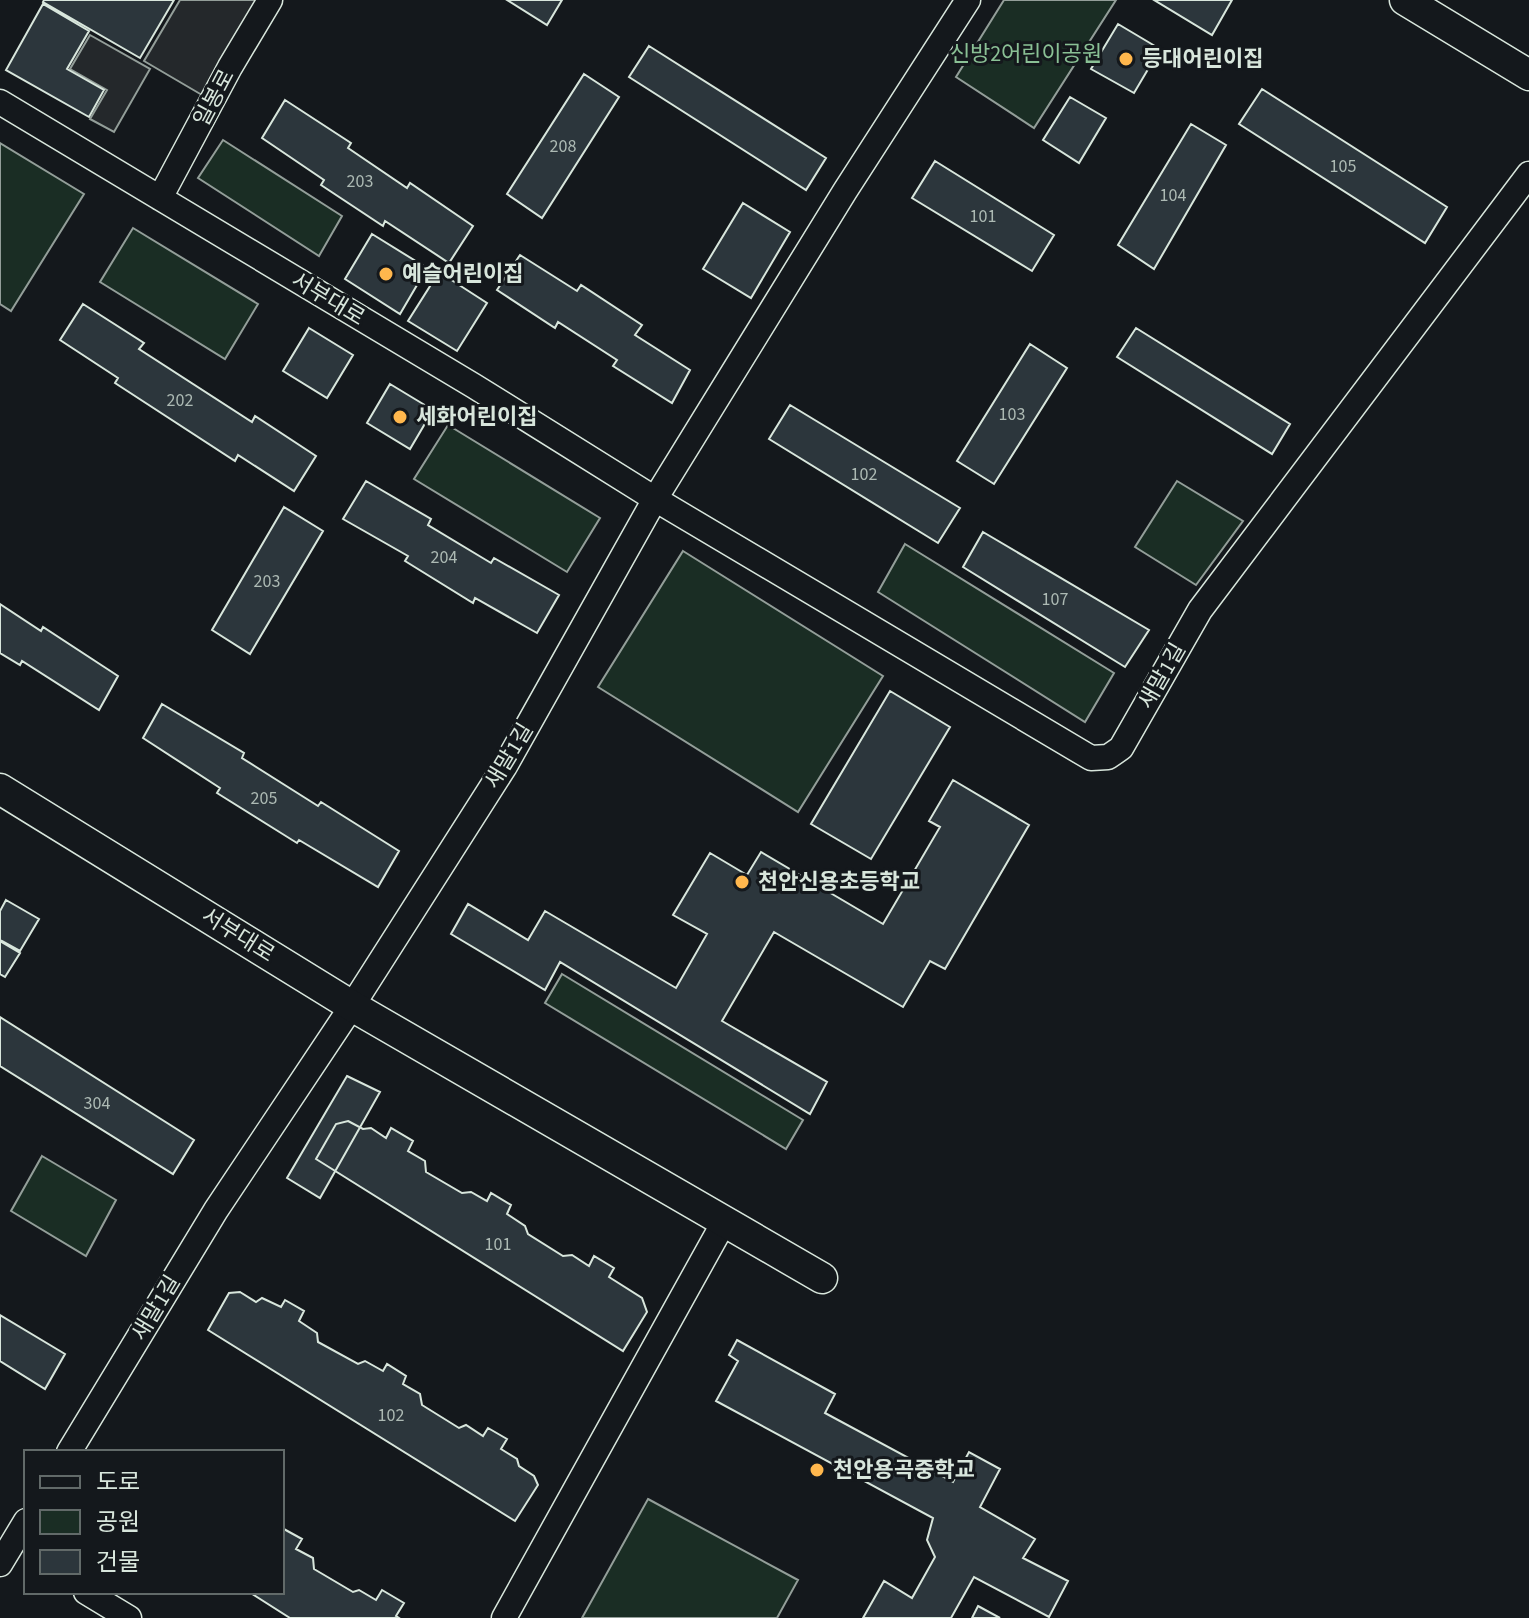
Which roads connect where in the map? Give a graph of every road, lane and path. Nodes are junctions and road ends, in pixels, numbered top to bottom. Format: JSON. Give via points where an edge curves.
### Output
{"nodes":[{"id":1,"x":270,"y":0,"type":"edge"},
{"id":2,"x":968,"y":0,"type":"edge"},
{"id":3,"x":1405,"y":0,"type":"edge"},
{"id":4,"x":1529,"y":75,"type":"edge"},
{"id":5,"x":0,"y":102,"type":"edge"},
{"id":6,"x":1529,"y":174,"type":"edge"},
{"id":7,"x":160,"y":198,"type":"junction"},
{"id":8,"x":655,"y":499,"type":"junction"},
{"id":9,"x":0,"y":789,"type":"edge"},
{"id":10,"x":352,"y":1006,"type":"junction"},
{"id":11,"x":724,"y":1222,"type":"junction"},
{"id":12,"x":822,"y":1278,"type":"dead end"},
{"id":13,"x":70,"y":1450,"type":"edge"},
{"id":14,"x":24,"y":1526,"type":"edge"},
{"id":15,"x":12,"y":1555,"type":"edge"},
{"id":16,"x":89,"y":1594,"type":"edge"},
{"id":17,"x":129,"y":1618,"type":"edge"},
{"id":18,"x":504,"y":1618,"type":"edge"}],
"edges":[{"from":1,"to":7,"type":"street","name":"일봉로"},
{"from":2,"to":8,"type":"street","name":"새말1길"},
{"from":3,"to":4,"type":"street"},
{"from":5,"to":7,"type":"street","name":"서부대로"},
{"from":6,"to":8,"type":"street","name":"새말1길","via":[[1200,610],[1121,748],[1108,757],[1091,758]]},
{"from":7,"to":8,"type":"street","name":"서부대로"},
{"from":8,"to":10,"type":"street","name":"새말1길","via":[[505,766]]},
{"from":9,"to":10,"type":"street","name":"서부대로"},
{"from":10,"to":11,"type":"street"},
{"from":10,"to":13,"type":"street","name":"새말1길","via":[[216,1210]]},
{"from":11,"to":12,"type":"street"},
{"from":11,"to":18,"type":"street"},
{"from":14,"to":15,"type":"street"},
{"from":16,"to":17,"type":"street"}]}
